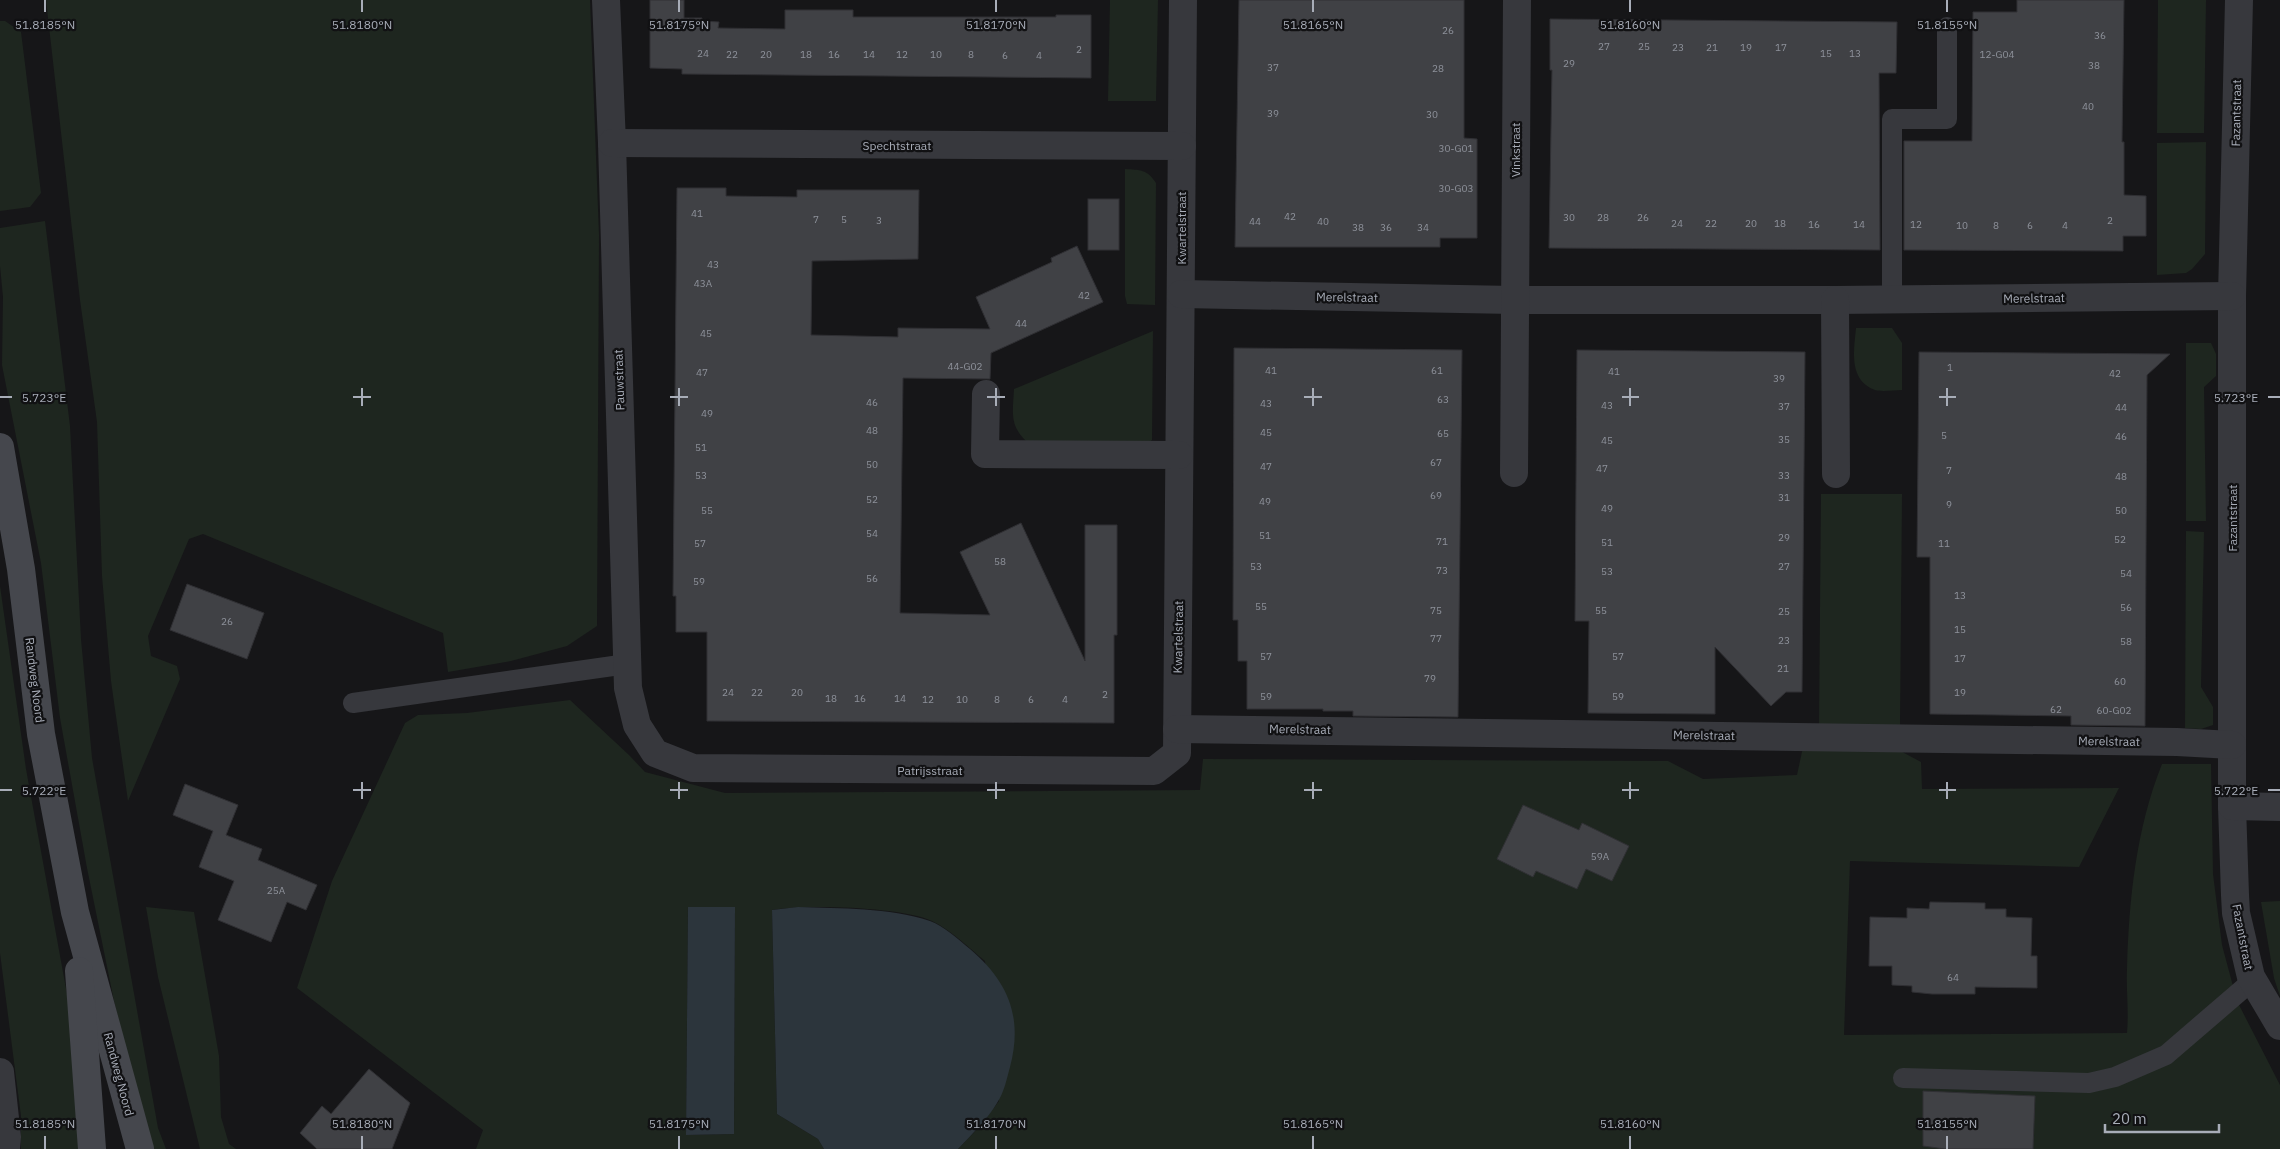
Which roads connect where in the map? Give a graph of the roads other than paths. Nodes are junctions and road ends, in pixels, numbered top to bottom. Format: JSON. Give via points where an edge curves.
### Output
{"nodes":[{"id":1,"x":606,"y":0,"type":"edge"},
{"id":2,"x":1183,"y":0,"type":"edge"},
{"id":3,"x":1517,"y":0,"type":"edge"},
{"id":4,"x":2239,"y":0,"type":"edge"},
{"id":5,"x":1947,"y":27,"type":"dead end"},
{"id":6,"x":612,"y":143,"type":"junction"},
{"id":7,"x":1182,"y":146,"type":"junction"},
{"id":8,"x":1181,"y":294,"type":"junction"},
{"id":9,"x":2232,"y":296,"type":"junction"},
{"id":10,"x":1892,"y":299,"type":"junction"},
{"id":11,"x":1514,"y":300,"type":"junction"},
{"id":12,"x":1835,"y":300,"type":"junction"},
{"id":13,"x":986,"y":394,"type":"dead end"},
{"id":14,"x":0,"y":446,"type":"edge"},
{"id":15,"x":1179,"y":455,"type":"junction"},
{"id":16,"x":1514,"y":473,"type":"dead end"},
{"id":17,"x":1836,"y":474,"type":"dead end"},
{"id":18,"x":627,"y":664,"type":"junction"},
{"id":19,"x":353,"y":703,"type":"dead end"},
{"id":20,"x":1177,"y":728,"type":"junction"},
{"id":21,"x":2232,"y":745,"type":"junction"},
{"id":22,"x":655,"y":753,"type":"joint"},
{"id":23,"x":2232,"y":806,"type":"junction"},
{"id":24,"x":2280,"y":807,"type":"edge"},
{"id":25,"x":75,"y":912,"type":"junction"},
{"id":26,"x":2252,"y":980,"type":"junction"},
{"id":27,"x":2280,"y":1026,"type":"edge"},
{"id":28,"x":0,"y":1072,"type":"edge"},
{"id":29,"x":1903,"y":1078,"type":"dead end"},
{"id":30,"x":6,"y":1149,"type":"edge"},
{"id":31,"x":92,"y":1149,"type":"edge"},
{"id":32,"x":140,"y":1149,"type":"edge"}],
"edges":[{"from":1,"to":6,"type":"street","name":"Pauwstraat"},
{"from":2,"to":7,"type":"street","name":"Kwartelstraat"},
{"from":3,"to":11,"type":"street","name":"Vinkstraat"},
{"from":4,"to":9,"type":"street","name":"Fazantstraat"},
{"from":5,"to":10,"type":"lane","via":[[1947,119],[1892,119]]},
{"from":6,"to":7,"type":"street","name":"Spechtstraat"},
{"from":6,"to":18,"type":"street","name":"Pauwstraat"},
{"from":7,"to":8,"type":"street","name":"Kwartelstraat"},
{"from":8,"to":11,"type":"street","name":"Merelstraat"},
{"from":8,"to":15,"type":"street","name":"Kwartelstraat"},
{"from":9,"to":10,"type":"street","name":"Merelstraat"},
{"from":9,"to":21,"type":"street","name":"Fazantstraat"},
{"from":10,"to":12,"type":"street","name":"Merelstraat"},
{"from":11,"to":12,"type":"street","name":"Merelstraat"},
{"from":11,"to":16,"type":"street"},
{"from":12,"to":17,"type":"street"},
{"from":13,"to":15,"type":"street","via":[[985,454]]},
{"from":14,"to":25,"type":"main road","name":"Randweg Noord","via":[[21,569],[42,734]]},
{"from":15,"to":20,"type":"street","name":"Kwartelstraat"},
{"from":18,"to":19,"type":"lane"},
{"from":18,"to":22,"type":"street","name":"Pauwstraat","via":[[628,688],[637,725]]},
{"from":20,"to":21,"type":"street","name":"Merelstraat"},
{"from":20,"to":22,"type":"street","name":"Patrijsstraat","via":[[1177,753],[1154,771],[693,768]]},
{"from":21,"to":23,"type":"street","name":"Fazantstraat"},
{"from":23,"to":24,"type":"street"},
{"from":23,"to":26,"type":"street","name":"Fazantstraat","via":[[2236,913]]},
{"from":25,"to":31,"type":"main road","name":"Randweg Noord"},
{"from":25,"to":32,"type":"main road","name":"Randweg Noord"},
{"from":26,"to":27,"type":"street","name":"Fazantstraat"},
{"from":26,"to":29,"type":"lane","via":[[2166,1055],[2115,1077],[2090,1083]]},
{"from":28,"to":30,"type":"street"}]}
